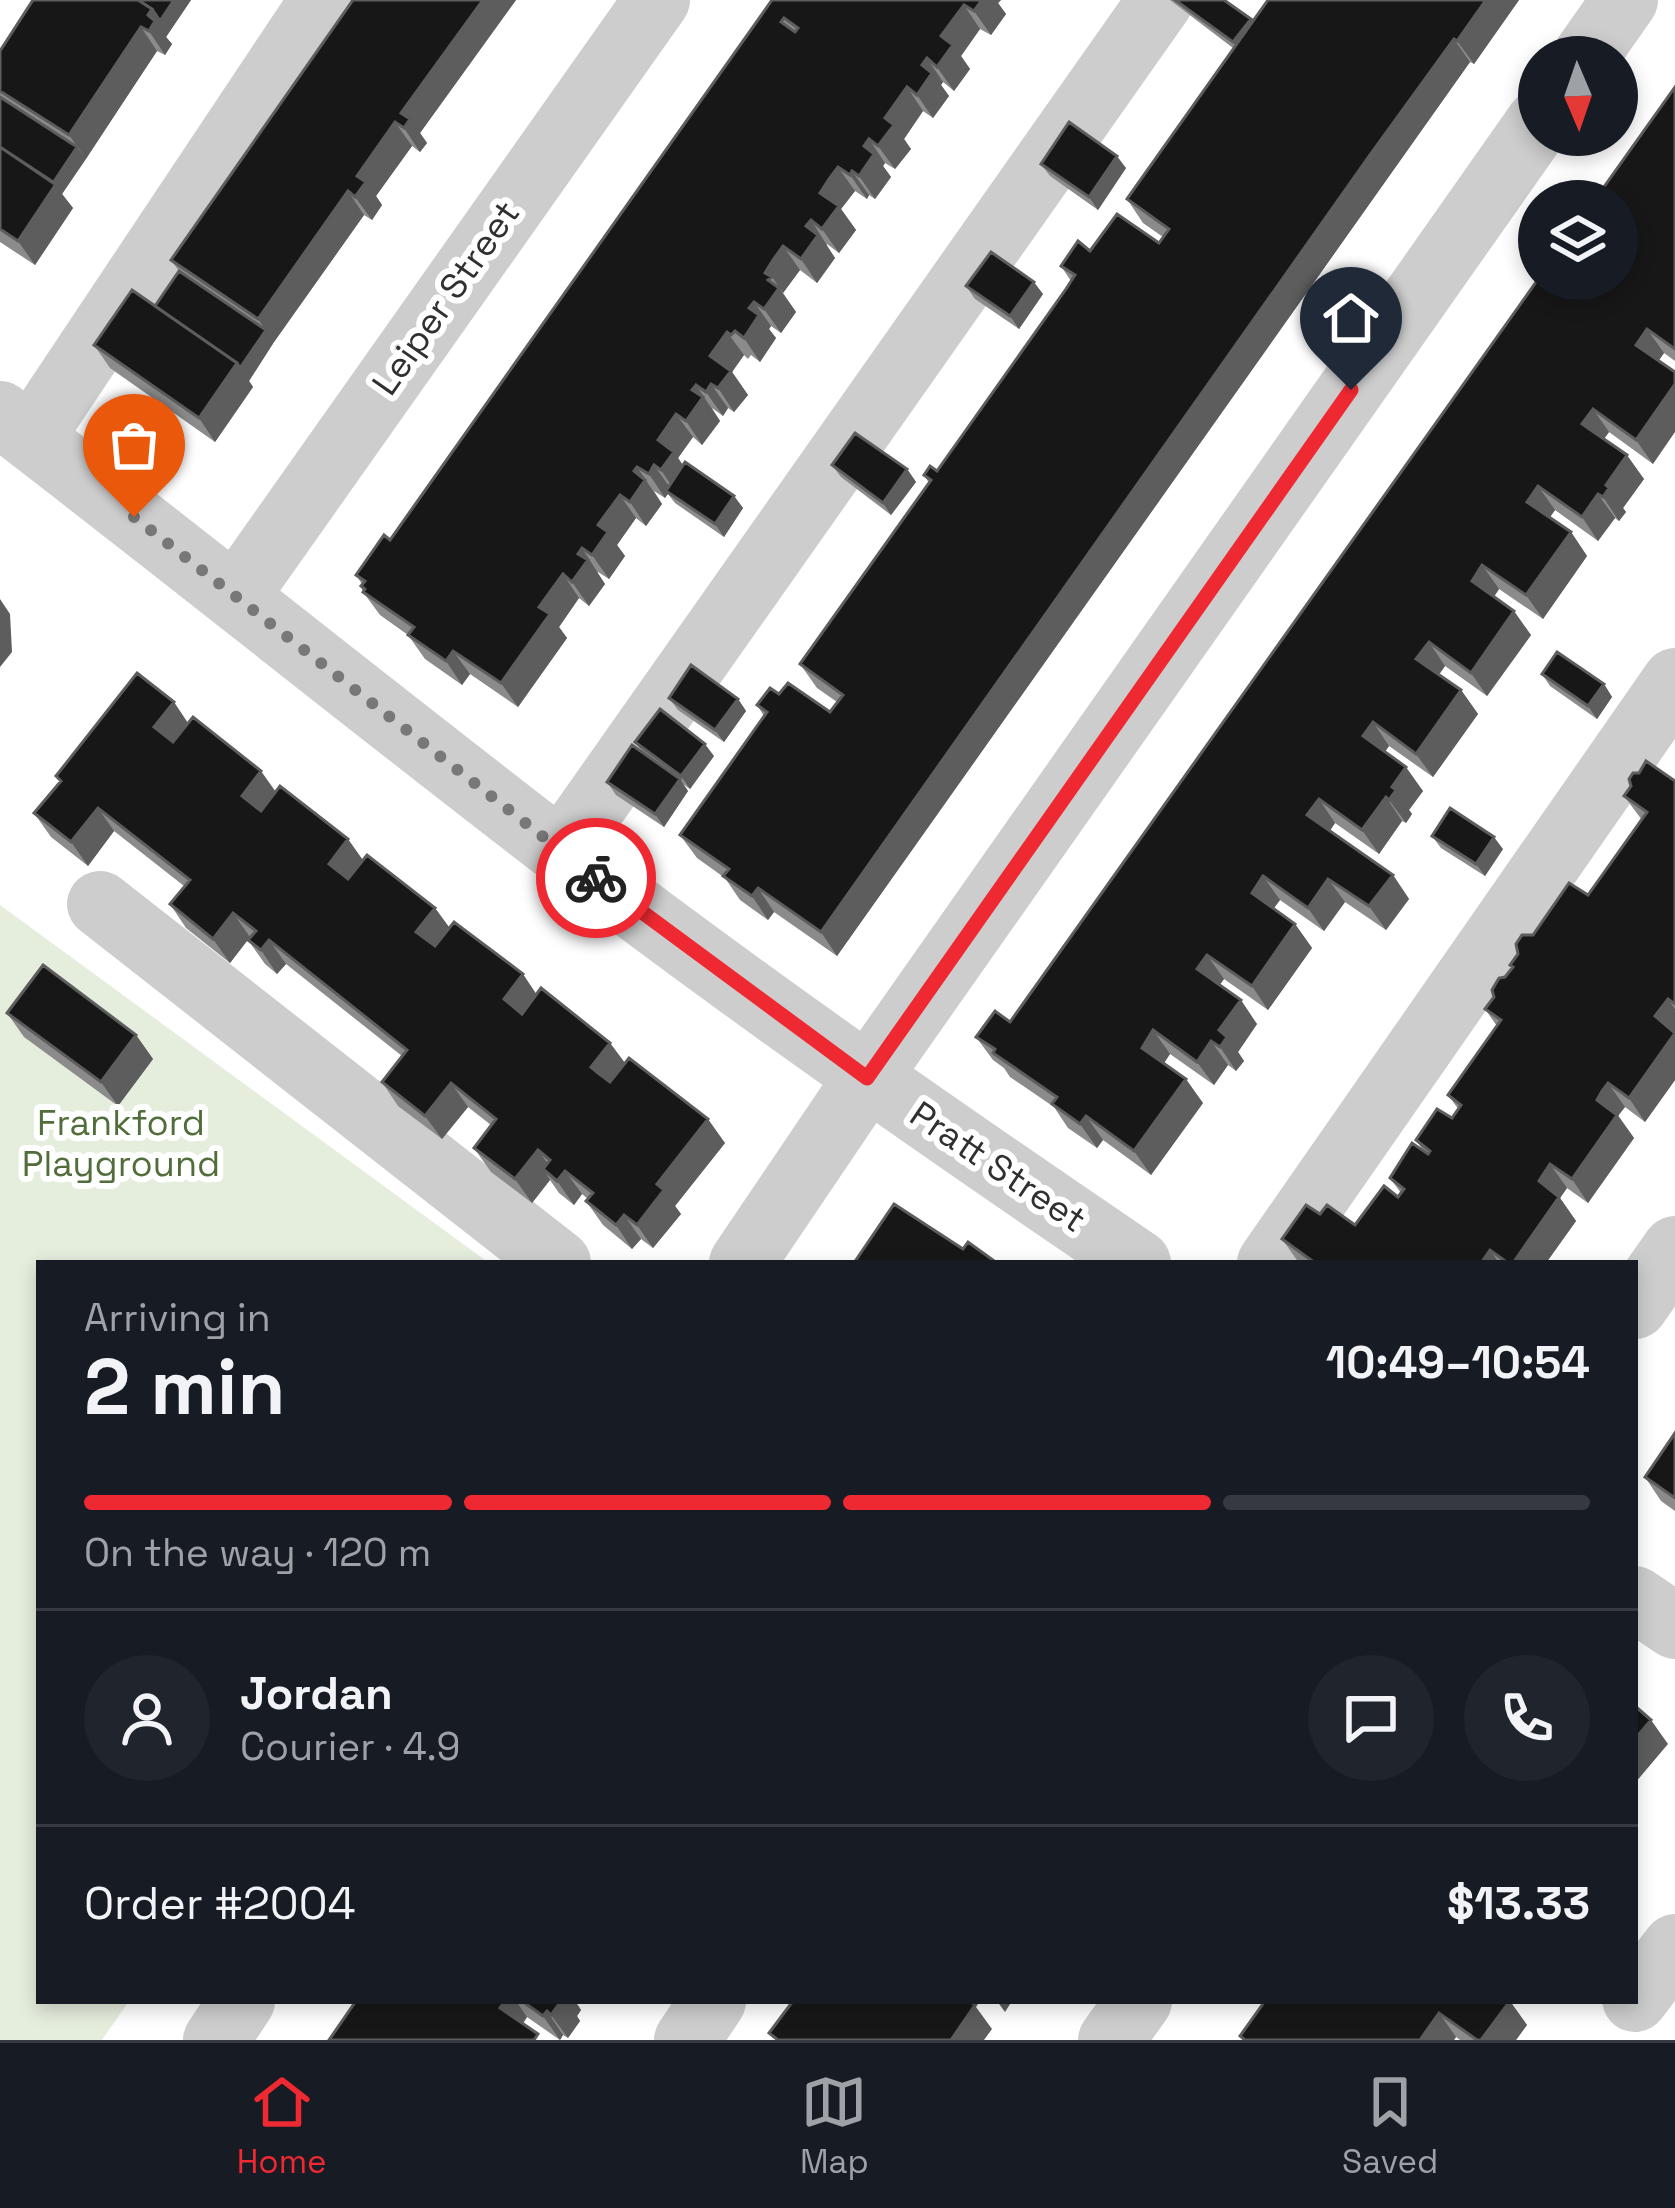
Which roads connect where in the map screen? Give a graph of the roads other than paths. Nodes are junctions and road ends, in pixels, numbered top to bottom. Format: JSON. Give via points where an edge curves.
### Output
{"nodes":[{"id":1,"x":323,"y":0,"type":"edge"},
{"id":2,"x":656,"y":0,"type":"edge"},
{"id":3,"x":1161,"y":0,"type":"edge"},
{"id":4,"x":1625,"y":0,"type":"edge"},
{"id":5,"x":1600,"y":36,"type":"edge"},
{"id":6,"x":1518,"y":152,"type":"edge"},
{"id":7,"x":16,"y":426,"type":"edge"},
{"id":8,"x":236,"y":596,"type":"junction"},
{"id":9,"x":1675,"y":681,"type":"edge"},
{"id":10,"x":561,"y":852,"type":"junction"},
{"id":11,"x":100,"y":904,"type":"dead end"},
{"id":12,"x":867,"y":1078,"type":"junction"},
{"id":13,"x":1675,"y":1249,"type":"edge"},
{"id":14,"x":554,"y":1260,"type":"edge"},
{"id":15,"x":744,"y":1260,"type":"edge"},
{"id":16,"x":1134,"y":1260,"type":"edge"},
{"id":17,"x":1272,"y":1260,"type":"edge"},
{"id":18,"x":1638,"y":1302,"type":"edge"},
{"id":19,"x":1638,"y":1601,"type":"edge"},
{"id":20,"x":1675,"y":1626,"type":"edge"},
{"id":21,"x":1675,"y":1947,"type":"edge"},
{"id":22,"x":1638,"y":1995,"type":"edge"},
{"id":23,"x":240,"y":2004,"type":"edge"},
{"id":24,"x":711,"y":2004,"type":"edge"},
{"id":25,"x":1136,"y":2004,"type":"edge"},
{"id":26,"x":1631,"y":2004,"type":"edge"},
{"id":27,"x":216,"y":2040,"type":"edge"},
{"id":28,"x":687,"y":2040,"type":"edge"},
{"id":29,"x":1111,"y":2040,"type":"edge"},
{"id":30,"x":1603,"y":2040,"type":"edge"}],
"edges":[{"from":1,"to":7,"type":"street"},
{"from":2,"to":8,"type":"street","name":"Leiper Street"},
{"from":3,"to":10,"type":"street"},
{"from":4,"to":5,"type":"street"},
{"from":6,"to":12,"type":"street"},
{"from":7,"to":8,"type":"street","name":"Pratt Street"},
{"from":8,"to":10,"type":"street","name":"Pratt Street"},
{"from":9,"to":17,"type":"street"},
{"from":10,"to":12,"type":"street","name":"Pratt Street"},
{"from":11,"to":14,"type":"street"},
{"from":12,"to":15,"type":"street"},
{"from":12,"to":16,"type":"street","name":"Pratt Street"},
{"from":13,"to":18,"type":"street"},
{"from":19,"to":20,"type":"street"},
{"from":21,"to":22,"type":"street"},
{"from":23,"to":27,"type":"street"},
{"from":24,"to":28,"type":"street"},
{"from":25,"to":29,"type":"street"},
{"from":26,"to":30,"type":"street"}]}
